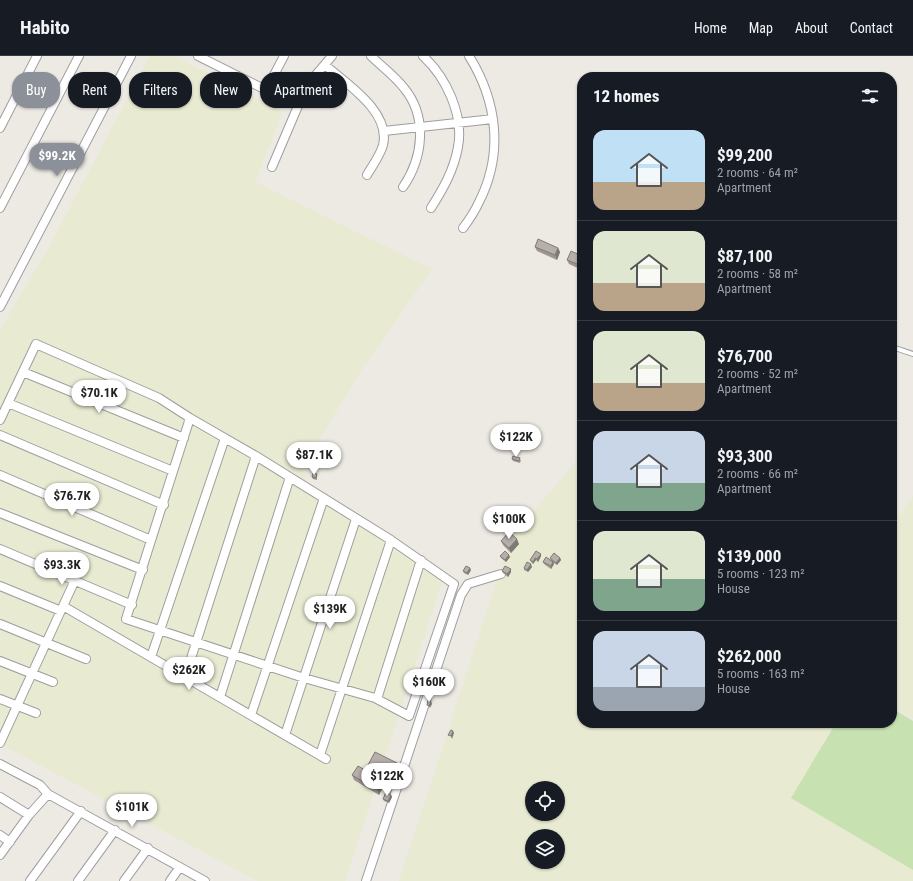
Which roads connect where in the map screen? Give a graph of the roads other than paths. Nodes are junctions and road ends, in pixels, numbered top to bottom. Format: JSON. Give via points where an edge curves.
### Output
{"nodes":[{"id":1,"x":37,"y":56,"type":"edge"},
{"id":2,"x":80,"y":56,"type":"edge"},
{"id":3,"x":131,"y":56,"type":"edge"},
{"id":4,"x":198,"y":56,"type":"edge"},
{"id":5,"x":332,"y":56,"type":"edge"},
{"id":6,"x":370,"y":56,"type":"edge"},
{"id":7,"x":423,"y":56,"type":"edge"},
{"id":8,"x":469,"y":56,"type":"edge"},
{"id":9,"x":281,"y":57,"type":"edge"},
{"id":10,"x":324,"y":65,"type":"junction"},
{"id":11,"x":275,"y":72,"type":"edge"},
{"id":12,"x":318,"y":72,"type":"edge"},
{"id":13,"x":260,"y":86,"type":"edge"},
{"id":14,"x":297,"y":108,"type":"edge"},
{"id":15,"x":493,"y":119,"type":"junction"},
{"id":16,"x":458,"y":124,"type":"junction"},
{"id":17,"x":0,"y":128,"type":"edge"},
{"id":18,"x":420,"y":128,"type":"junction"},
{"id":19,"x":384,"y":131,"type":"junction"},
{"id":20,"x":272,"y":167,"type":"dead end"},
{"id":21,"x":366,"y":175,"type":"dead end"},
{"id":22,"x":403,"y":186,"type":"dead end"},
{"id":23,"x":0,"y":208,"type":"edge"},
{"id":24,"x":431,"y":208,"type":"dead end"},
{"id":25,"x":463,"y":228,"type":"dead end"},
{"id":26,"x":0,"y":307,"type":"edge"},
{"id":27,"x":897,"y":349,"type":"edge"},
{"id":28,"x":913,"y":354,"type":"edge"},
{"id":29,"x":23,"y":372,"type":"junction"},
{"id":30,"x":8,"y":402,"type":"junction"},
{"id":31,"x":190,"y":418,"type":"junction"},
{"id":32,"x":0,"y":420,"type":"edge"},
{"id":33,"x":0,"y":435,"type":"edge"},
{"id":34,"x":184,"y":438,"type":"junction"},
{"id":35,"x":225,"y":438,"type":"junction"},
{"id":36,"x":256,"y":456,"type":"junction"},
{"id":37,"x":173,"y":471,"type":"junction"},
{"id":38,"x":0,"y":475,"type":"edge"},
{"id":39,"x":290,"y":477,"type":"junction"},
{"id":40,"x":324,"y":498,"type":"junction"},
{"id":41,"x":163,"y":505,"type":"junction"},
{"id":42,"x":0,"y":512,"type":"edge"},
{"id":43,"x":356,"y":519,"type":"junction"},
{"id":44,"x":151,"y":540,"type":"junction"},
{"id":45,"x":391,"y":540,"type":"junction"},
{"id":46,"x":0,"y":549,"type":"edge"},
{"id":47,"x":421,"y":560,"type":"junction"},
{"id":48,"x":142,"y":570,"type":"junction"},
{"id":49,"x":501,"y":574,"type":"edge"},
{"id":50,"x":75,"y":580,"type":"junction"},
{"id":51,"x":0,"y":586,"type":"edge"},
{"id":52,"x":132,"y":605,"type":"junction"},
{"id":53,"x":62,"y":608,"type":"junction"},
{"id":54,"x":0,"y":624,"type":"edge"},
{"id":55,"x":160,"y":630,"type":"junction"},
{"id":56,"x":197,"y":642,"type":"junction"},
{"id":57,"x":46,"y":643,"type":"junction"},
{"id":58,"x":233,"y":654,"type":"junction"},
{"id":59,"x":151,"y":657,"type":"junction"},
{"id":60,"x":86,"y":659,"type":"dead end"},
{"id":61,"x":0,"y":661,"type":"edge"},
{"id":62,"x":268,"y":666,"type":"junction"},
{"id":63,"x":32,"y":674,"type":"junction"},
{"id":64,"x":186,"y":677,"type":"junction"},
{"id":65,"x":304,"y":678,"type":"junction"},
{"id":66,"x":53,"y":682,"type":"dead end"},
{"id":67,"x":342,"y":688,"type":"junction"},
{"id":68,"x":220,"y":697,"type":"junction"},
{"id":69,"x":0,"y":699,"type":"edge"},
{"id":70,"x":377,"y":699,"type":"junction"},
{"id":71,"x":17,"y":706,"type":"junction"},
{"id":72,"x":36,"y":713,"type":"dead end"},
{"id":73,"x":251,"y":715,"type":"junction"},
{"id":74,"x":285,"y":735,"type":"junction"},
{"id":75,"x":0,"y":743,"type":"edge"},
{"id":76,"x":0,"y":764,"type":"edge"},
{"id":77,"x":48,"y":794,"type":"junction"},
{"id":78,"x":0,"y":797,"type":"edge"},
{"id":79,"x":81,"y":811,"type":"junction"},
{"id":80,"x":29,"y":815,"type":"junction"},
{"id":81,"x":115,"y":830,"type":"junction"},
{"id":82,"x":0,"y":835,"type":"edge"},
{"id":83,"x":10,"y":842,"type":"junction"},
{"id":84,"x":148,"y":848,"type":"junction"},
{"id":85,"x":0,"y":855,"type":"edge"},
{"id":86,"x":180,"y":867,"type":"junction"},
{"id":87,"x":30,"y":881,"type":"edge"},
{"id":88,"x":78,"y":881,"type":"edge"},
{"id":89,"x":124,"y":881,"type":"edge"},
{"id":90,"x":170,"y":881,"type":"edge"},
{"id":91,"x":205,"y":881,"type":"edge"},
{"id":92,"x":366,"y":881,"type":"edge"}],
"edges":[{"from":1,"to":17,"type":"street"},
{"from":2,"to":23,"type":"street"},
{"from":3,"to":26,"type":"street"},
{"from":4,"to":13,"type":"street"},
{"from":5,"to":10,"type":"street"},
{"from":6,"to":18,"type":"street","via":[[405,88],[414,105]]},
{"from":7,"to":16,"type":"street","via":[[441,76],[452,98]]},
{"from":8,"to":15,"type":"street","via":[[484,82]]},
{"from":9,"to":11,"type":"street"},
{"from":10,"to":12,"type":"street"},
{"from":10,"to":19,"type":"street","via":[[376,111]]},
{"from":14,"to":20,"type":"street"},
{"from":15,"to":16,"type":"street"},
{"from":15,"to":25,"type":"street","via":[[495,150],[489,178],[480,202]]},
{"from":16,"to":18,"type":"street"},
{"from":16,"to":24,"type":"street","via":[[458,146],[452,169]]},
{"from":18,"to":19,"type":"street"},
{"from":18,"to":22,"type":"street","via":[[418,159]]},
{"from":19,"to":21,"type":"street","via":[[383,146]]},
{"from":27,"to":28,"type":"lane"},
{"from":29,"to":30,"type":"street"},
{"from":29,"to":31,"type":"street","via":[[36,344],[159,398]]},
{"from":29,"to":34,"type":"street"},
{"from":30,"to":32,"type":"street"},
{"from":30,"to":37,"type":"street"},
{"from":31,"to":34,"type":"street"},
{"from":31,"to":35,"type":"street"},
{"from":33,"to":41,"type":"street"},
{"from":34,"to":37,"type":"street"},
{"from":35,"to":36,"type":"street"},
{"from":35,"to":55,"type":"street"},
{"from":36,"to":39,"type":"street"},
{"from":36,"to":56,"type":"street"},
{"from":37,"to":41,"type":"street"},
{"from":38,"to":44,"type":"street"},
{"from":39,"to":40,"type":"street"},
{"from":39,"to":58,"type":"street"},
{"from":40,"to":43,"type":"street"},
{"from":40,"to":62,"type":"street"},
{"from":41,"to":44,"type":"street"},
{"from":42,"to":48,"type":"street"},
{"from":43,"to":45,"type":"street"},
{"from":43,"to":65,"type":"street"},
{"from":44,"to":48,"type":"street"},
{"from":45,"to":47,"type":"street"},
{"from":45,"to":67,"type":"street"},
{"from":46,"to":50,"type":"street"},
{"from":47,"to":70,"type":"street"},
{"from":47,"to":70,"type":"street","via":[[454,584],[409,716]]},
{"from":48,"to":52,"type":"street"},
{"from":49,"to":92,"type":"street","via":[[468,584],[461,595]]},
{"from":50,"to":52,"type":"street"},
{"from":50,"to":53,"type":"street"},
{"from":51,"to":53,"type":"street"},
{"from":52,"to":55,"type":"street","via":[[126,619]]},
{"from":53,"to":57,"type":"street"},
{"from":53,"to":59,"type":"street"},
{"from":54,"to":57,"type":"street"},
{"from":55,"to":56,"type":"street"},
{"from":55,"to":59,"type":"street"},
{"from":56,"to":58,"type":"street"},
{"from":56,"to":64,"type":"street"},
{"from":57,"to":60,"type":"street"},
{"from":57,"to":63,"type":"street"},
{"from":58,"to":62,"type":"street"},
{"from":58,"to":68,"type":"street"},
{"from":59,"to":64,"type":"street"},
{"from":61,"to":63,"type":"street"},
{"from":62,"to":65,"type":"street"},
{"from":62,"to":73,"type":"street"},
{"from":63,"to":66,"type":"street"},
{"from":63,"to":71,"type":"street"},
{"from":64,"to":68,"type":"street"},
{"from":65,"to":67,"type":"street"},
{"from":65,"to":74,"type":"street"},
{"from":67,"to":70,"type":"street"},
{"from":67,"to":74,"type":"street","via":[[323,757]]},
{"from":68,"to":73,"type":"street"},
{"from":69,"to":71,"type":"street"},
{"from":71,"to":72,"type":"street"},
{"from":71,"to":75,"type":"street"},
{"from":73,"to":74,"type":"street"},
{"from":76,"to":77,"type":"street","via":[[40,785]]},
{"from":77,"to":79,"type":"street"},
{"from":77,"to":80,"type":"street"},
{"from":78,"to":80,"type":"street"},
{"from":79,"to":81,"type":"street"},
{"from":79,"to":87,"type":"street"},
{"from":80,"to":83,"type":"street"},
{"from":81,"to":84,"type":"street"},
{"from":81,"to":88,"type":"street"},
{"from":82,"to":83,"type":"street"},
{"from":83,"to":85,"type":"street"},
{"from":84,"to":86,"type":"street"},
{"from":84,"to":89,"type":"street"},
{"from":86,"to":90,"type":"street"},
{"from":86,"to":91,"type":"street"}]}
